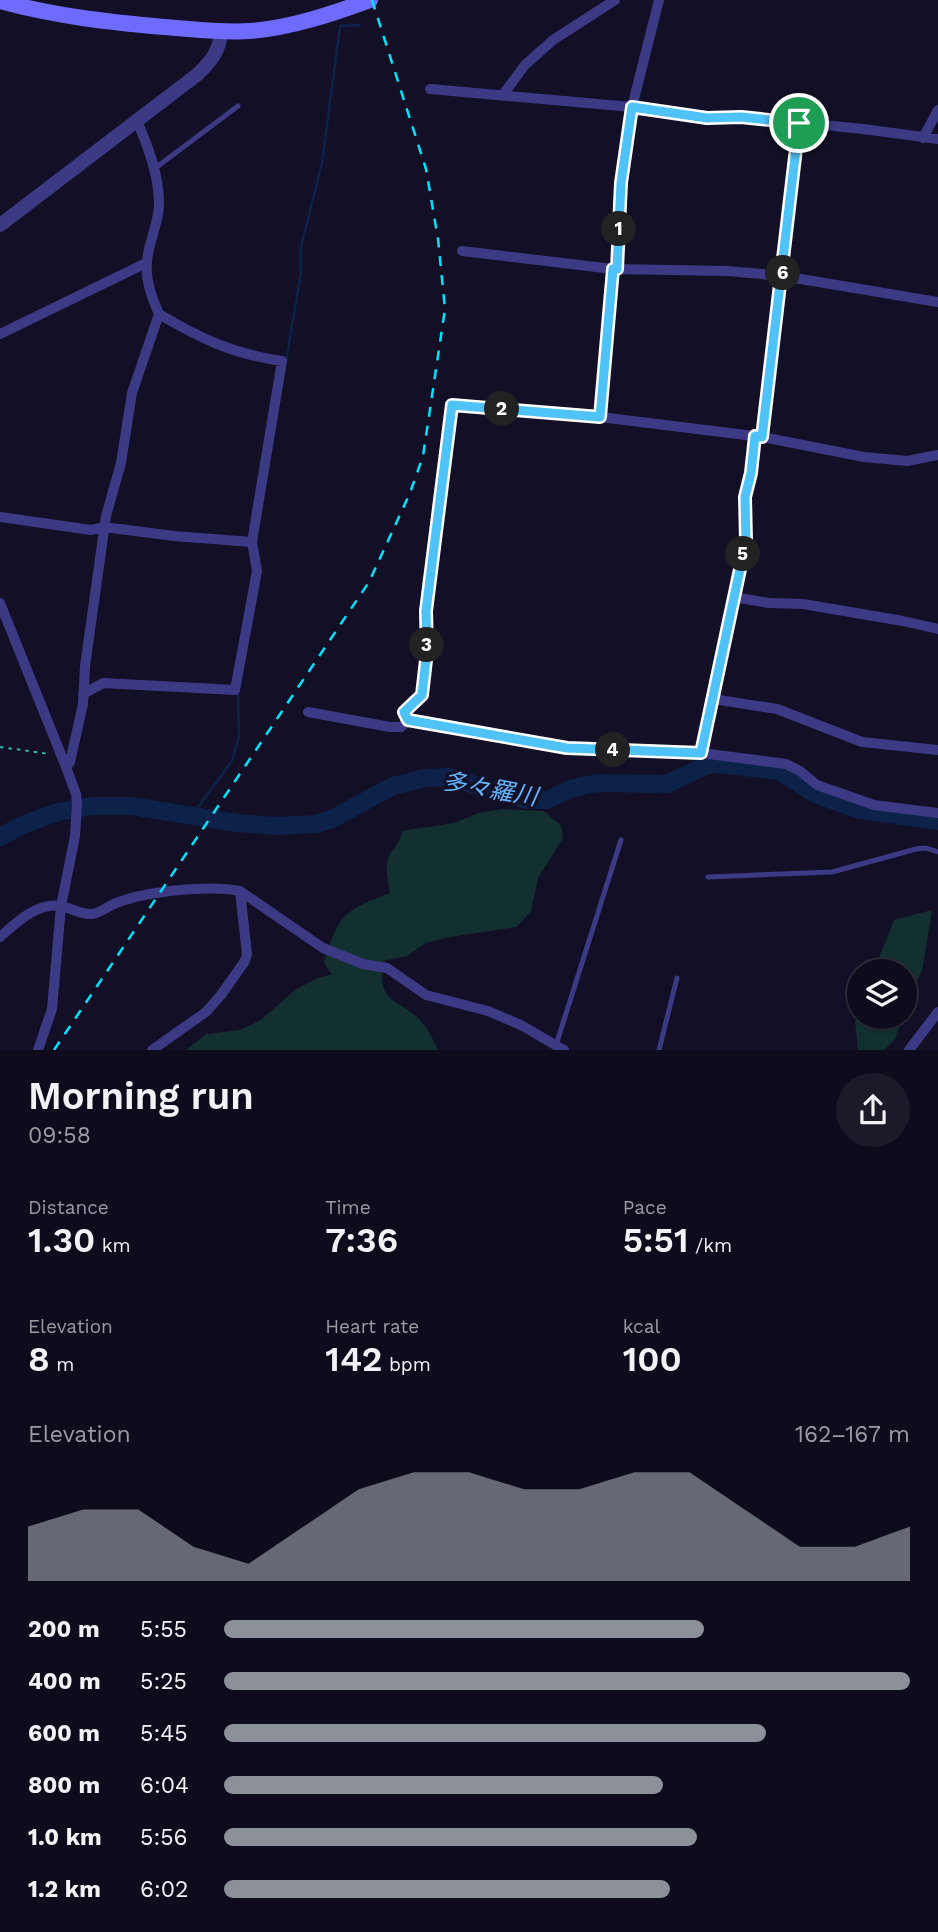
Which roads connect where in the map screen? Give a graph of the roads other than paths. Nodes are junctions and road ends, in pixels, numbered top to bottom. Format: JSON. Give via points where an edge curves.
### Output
{"nodes":[{"id":1,"x":370,"y":0,"type":"edge"},
{"id":2,"x":615,"y":0,"type":"edge"},
{"id":3,"x":659,"y":0,"type":"edge"},
{"id":4,"x":0,"y":1,"type":"edge"},
{"id":5,"x":221,"y":32,"type":"junction"},
{"id":6,"x":430,"y":89,"type":"dead end"},
{"id":7,"x":502,"y":96,"type":"junction"},
{"id":8,"x":238,"y":106,"type":"dead end"},
{"id":9,"x":632,"y":107,"type":"junction"},
{"id":10,"x":938,"y":110,"type":"edge"},
{"id":11,"x":137,"y":121,"type":"junction"},
{"id":12,"x":799,"y":123,"type":"junction"},
{"id":13,"x":923,"y":138,"type":"junction"},
{"id":14,"x":938,"y":139,"type":"edge"},
{"id":15,"x":154,"y":169,"type":"junction"},
{"id":16,"x":0,"y":225,"type":"edge"},
{"id":17,"x":463,"y":251,"type":"dead end"},
{"id":18,"x":146,"y":263,"type":"junction"},
{"id":19,"x":615,"y":269,"type":"junction"},
{"id":20,"x":783,"y":275,"type":"junction"},
{"id":21,"x":938,"y":302,"type":"edge"},
{"id":22,"x":159,"y":314,"type":"junction"},
{"id":23,"x":0,"y":334,"type":"edge"},
{"id":24,"x":600,"y":417,"type":"junction"},
{"id":25,"x":758,"y":437,"type":"junction"},
{"id":26,"x":938,"y":456,"type":"edge"},
{"id":27,"x":0,"y":517,"type":"edge"},
{"id":28,"x":104,"y":527,"type":"junction"},
{"id":29,"x":252,"y":542,"type":"junction"},
{"id":30,"x":733,"y":597,"type":"junction"},
{"id":31,"x":0,"y":603,"type":"edge"},
{"id":32,"x":938,"y":629,"type":"edge"},
{"id":33,"x":83,"y":694,"type":"junction"},
{"id":34,"x":713,"y":699,"type":"junction"},
{"id":35,"x":308,"y":712,"type":"dead end"},
{"id":36,"x":408,"y":720,"type":"junction"},
{"id":37,"x":938,"y":750,"type":"edge"},
{"id":38,"x":701,"y":753,"type":"junction"},
{"id":39,"x":66,"y":766,"type":"junction"},
{"id":40,"x":938,"y":813,"type":"edge"},
{"id":41,"x":621,"y":839,"type":"dead end"},
{"id":42,"x":938,"y":852,"type":"edge"},
{"id":43,"x":708,"y":877,"type":"dead end"},
{"id":44,"x":240,"y":891,"type":"junction"},
{"id":45,"x":61,"y":906,"type":"junction"},
{"id":46,"x":0,"y":937,"type":"edge"},
{"id":47,"x":677,"y":978,"type":"dead end"},
{"id":48,"x":938,"y":1012,"type":"edge"},
{"id":49,"x":560,"y":1048,"type":"edge"},
{"id":50,"x":38,"y":1050,"type":"edge"},
{"id":51,"x":152,"y":1050,"type":"edge"},
{"id":52,"x":659,"y":1050,"type":"edge"},
{"id":53,"x":909,"y":1050,"type":"edge"}],
"edges":[{"from":1,"to":5,"type":"main road","via":[[276,27]]},
{"from":2,"to":7,"type":"street","via":[[553,40],[525,65]]},
{"from":3,"to":9,"type":"street"},
{"from":4,"to":5,"type":"main road","via":[[77,19]]},
{"from":5,"to":11,"type":"street","via":[[214,59]]},
{"from":6,"to":7,"type":"street"},
{"from":7,"to":9,"type":"street"},
{"from":8,"to":15,"type":"lane"},
{"from":9,"to":12,"type":"street","via":[[707,118]]},
{"from":9,"to":19,"type":"street"},
{"from":10,"to":13,"type":"street"},
{"from":11,"to":15,"type":"street"},
{"from":11,"to":16,"type":"street"},
{"from":12,"to":13,"type":"street"},
{"from":12,"to":20,"type":"street"},
{"from":13,"to":14,"type":"street"},
{"from":15,"to":18,"type":"street","via":[[159,205]]},
{"from":17,"to":19,"type":"street"},
{"from":18,"to":22,"type":"street","via":[[150,293]]},
{"from":18,"to":23,"type":"street"},
{"from":19,"to":20,"type":"street"},
{"from":19,"to":24,"type":"street"},
{"from":20,"to":21,"type":"street"},
{"from":20,"to":25,"type":"street"},
{"from":22,"to":28,"type":"street","via":[[132,393],[121,463]]},
{"from":22,"to":29,"type":"street","via":[[202,339],[252,357],[282,361]]},
{"from":24,"to":25,"type":"street"},
{"from":24,"to":36,"type":"street","via":[[452,405],[426,611],[422,695],[404,712]]},
{"from":25,"to":26,"type":"street","via":[[864,457],[907,461]]},
{"from":25,"to":30,"type":"street","via":[[745,497],[746,541]]},
{"from":27,"to":28,"type":"street","via":[[91,530]]},
{"from":28,"to":29,"type":"street"},
{"from":28,"to":33,"type":"street"},
{"from":29,"to":33,"type":"street","via":[[257,571],[235,690],[103,683]]},
{"from":30,"to":32,"type":"street","via":[[803,604]]},
{"from":30,"to":34,"type":"street"},
{"from":31,"to":39,"type":"street"},
{"from":33,"to":39,"type":"street"},
{"from":34,"to":37,"type":"street","via":[[777,709],[862,742]]},
{"from":34,"to":38,"type":"street"},
{"from":35,"to":36,"type":"street","via":[[390,727],[401,727]]},
{"from":36,"to":38,"type":"street","via":[[567,748]]},
{"from":38,"to":40,"type":"street","via":[[786,764],[817,785],[874,805]]},
{"from":39,"to":45,"type":"street","via":[[77,804]]},
{"from":41,"to":49,"type":"lane"},
{"from":42,"to":43,"type":"lane","via":[[916,849],[832,872]]},
{"from":44,"to":45,"type":"street","via":[[186,889],[117,902],[89,914]]},
{"from":44,"to":49,"type":"street","via":[[323,948],[387,968],[426,995],[522,1024]]},
{"from":44,"to":51,"type":"street","via":[[245,961],[206,1012]]},
{"from":45,"to":46,"type":"street","via":[[25,915]]},
{"from":45,"to":50,"type":"street","via":[[52,1009]]},
{"from":47,"to":52,"type":"lane"},
{"from":48,"to":53,"type":"street"}]}
